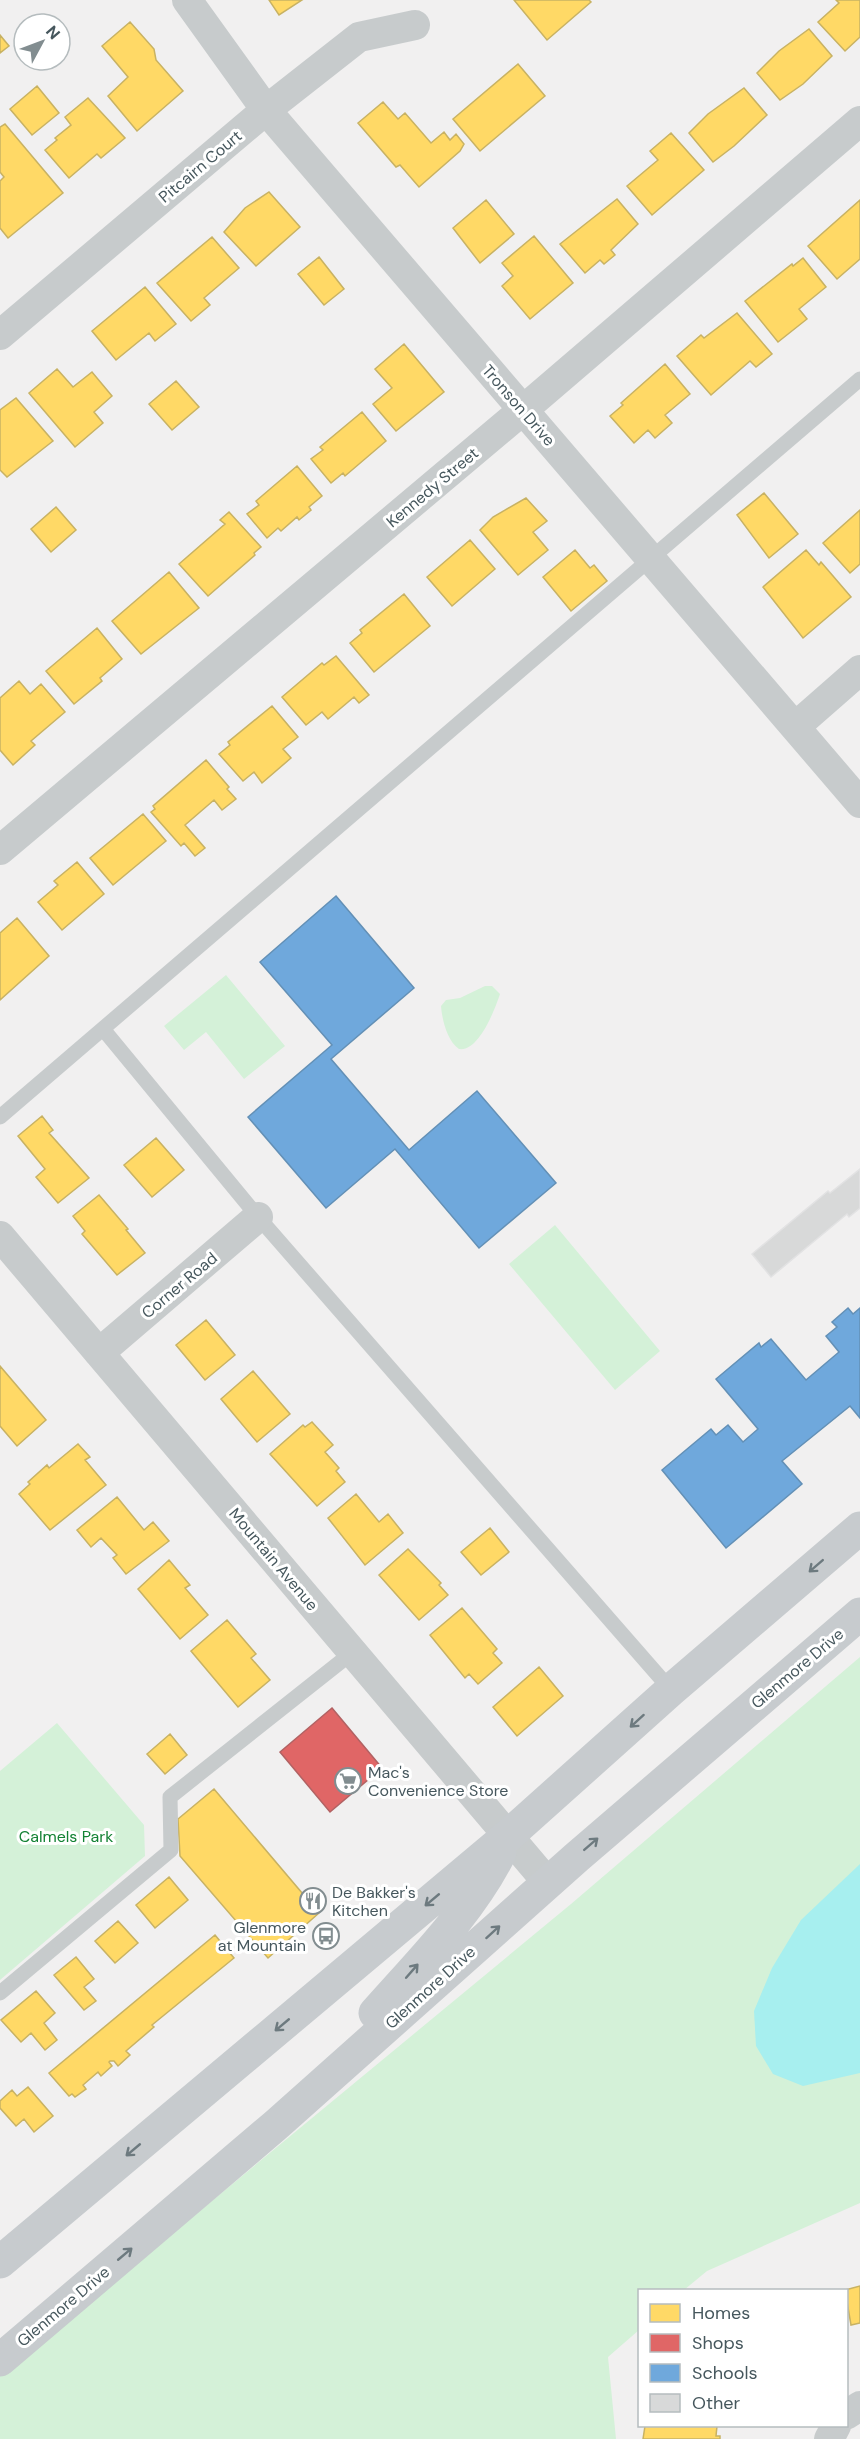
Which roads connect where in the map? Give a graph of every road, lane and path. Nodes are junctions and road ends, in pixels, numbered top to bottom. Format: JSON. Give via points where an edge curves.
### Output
{"nodes":[{"id":1,"x":187,"y":0,"type":"edge"},
{"id":2,"x":415,"y":26,"type":"dead end"},
{"id":3,"x":266,"y":110,"type":"junction"},
{"id":4,"x":860,"y":121,"type":"edge"},
{"id":5,"x":0,"y":335,"type":"edge"},
{"id":6,"x":860,"y":379,"type":"edge"},
{"id":7,"x":523,"y":410,"type":"junction"},
{"id":8,"x":651,"y":559,"type":"junction"},
{"id":9,"x":860,"y":670,"type":"edge"},
{"id":10,"x":795,"y":727,"type":"junction"},
{"id":11,"x":860,"y":803,"type":"edge"},
{"id":12,"x":0,"y":850,"type":"edge"},
{"id":13,"x":103,"y":1029,"type":"junction"},
{"id":14,"x":0,"y":1117,"type":"edge"},
{"id":15,"x":258,"y":1217,"type":"junction"},
{"id":16,"x":0,"y":1236,"type":"edge"},
{"id":17,"x":99,"y":1353,"type":"junction"},
{"id":18,"x":860,"y":1527,"type":"edge"},
{"id":19,"x":860,"y":1614,"type":"edge"},
{"id":20,"x":352,"y":1652,"type":"junction"},
{"id":21,"x":671,"y":1690,"type":"junction"},
{"id":22,"x":509,"y":1835,"type":"junction"},
{"id":23,"x":548,"y":1883,"type":"junction"},
{"id":24,"x":0,"y":1993,"type":"edge"},
{"id":25,"x":276,"y":2126,"type":"junction"},
{"id":26,"x":0,"y":2262,"type":"edge"},
{"id":27,"x":0,"y":2360,"type":"edge"}],
"edges":[{"from":1,"to":3,"type":"street","name":"Tronson Drive"},
{"from":2,"to":3,"type":"street","name":"Pitcairn Court","via":[[359,37]]},
{"from":3,"to":5,"type":"street","name":"Pitcairn Court"},
{"from":3,"to":7,"type":"street","name":"Tronson Drive"},
{"from":4,"to":7,"type":"street","name":"Kennedy Street"},
{"from":6,"to":8,"type":"lane"},
{"from":7,"to":8,"type":"street","name":"Tronson Drive"},
{"from":7,"to":12,"type":"street","name":"Kennedy Street"},
{"from":8,"to":10,"type":"street","name":"Tronson Drive"},
{"from":8,"to":13,"type":"lane"},
{"from":9,"to":10,"type":"street"},
{"from":10,"to":11,"type":"street","name":"Tronson Drive"},
{"from":13,"to":14,"type":"lane"},
{"from":13,"to":15,"type":"lane"},
{"from":15,"to":17,"type":"street","name":"Corner Road"},
{"from":15,"to":21,"type":"lane"},
{"from":16,"to":17,"type":"street","name":"Mountain Avenue"},
{"from":17,"to":20,"type":"street","name":"Mountain Avenue"},
{"from":18,"to":21,"type":"main road","one_way":true},
{"from":23,"to":19,"type":"main road","name":"Glenmore Drive","one_way":true},
{"from":20,"to":22,"type":"street","name":"Mountain Avenue"},
{"from":20,"to":24,"type":"lane","via":[[170,1797],[171,1850]]},
{"from":21,"to":22,"type":"main road","one_way":true},
{"from":22,"to":23,"type":"street","name":"Mountain Avenue"},
{"from":25,"to":22,"type":"main road","one_way":true,"via":[[487,1880]]},
{"from":22,"to":26,"type":"main road","one_way":true},
{"from":25,"to":23,"type":"main road","name":"Glenmore Drive","one_way":true},
{"from":27,"to":25,"type":"main road","name":"Glenmore Drive","one_way":true}]}
